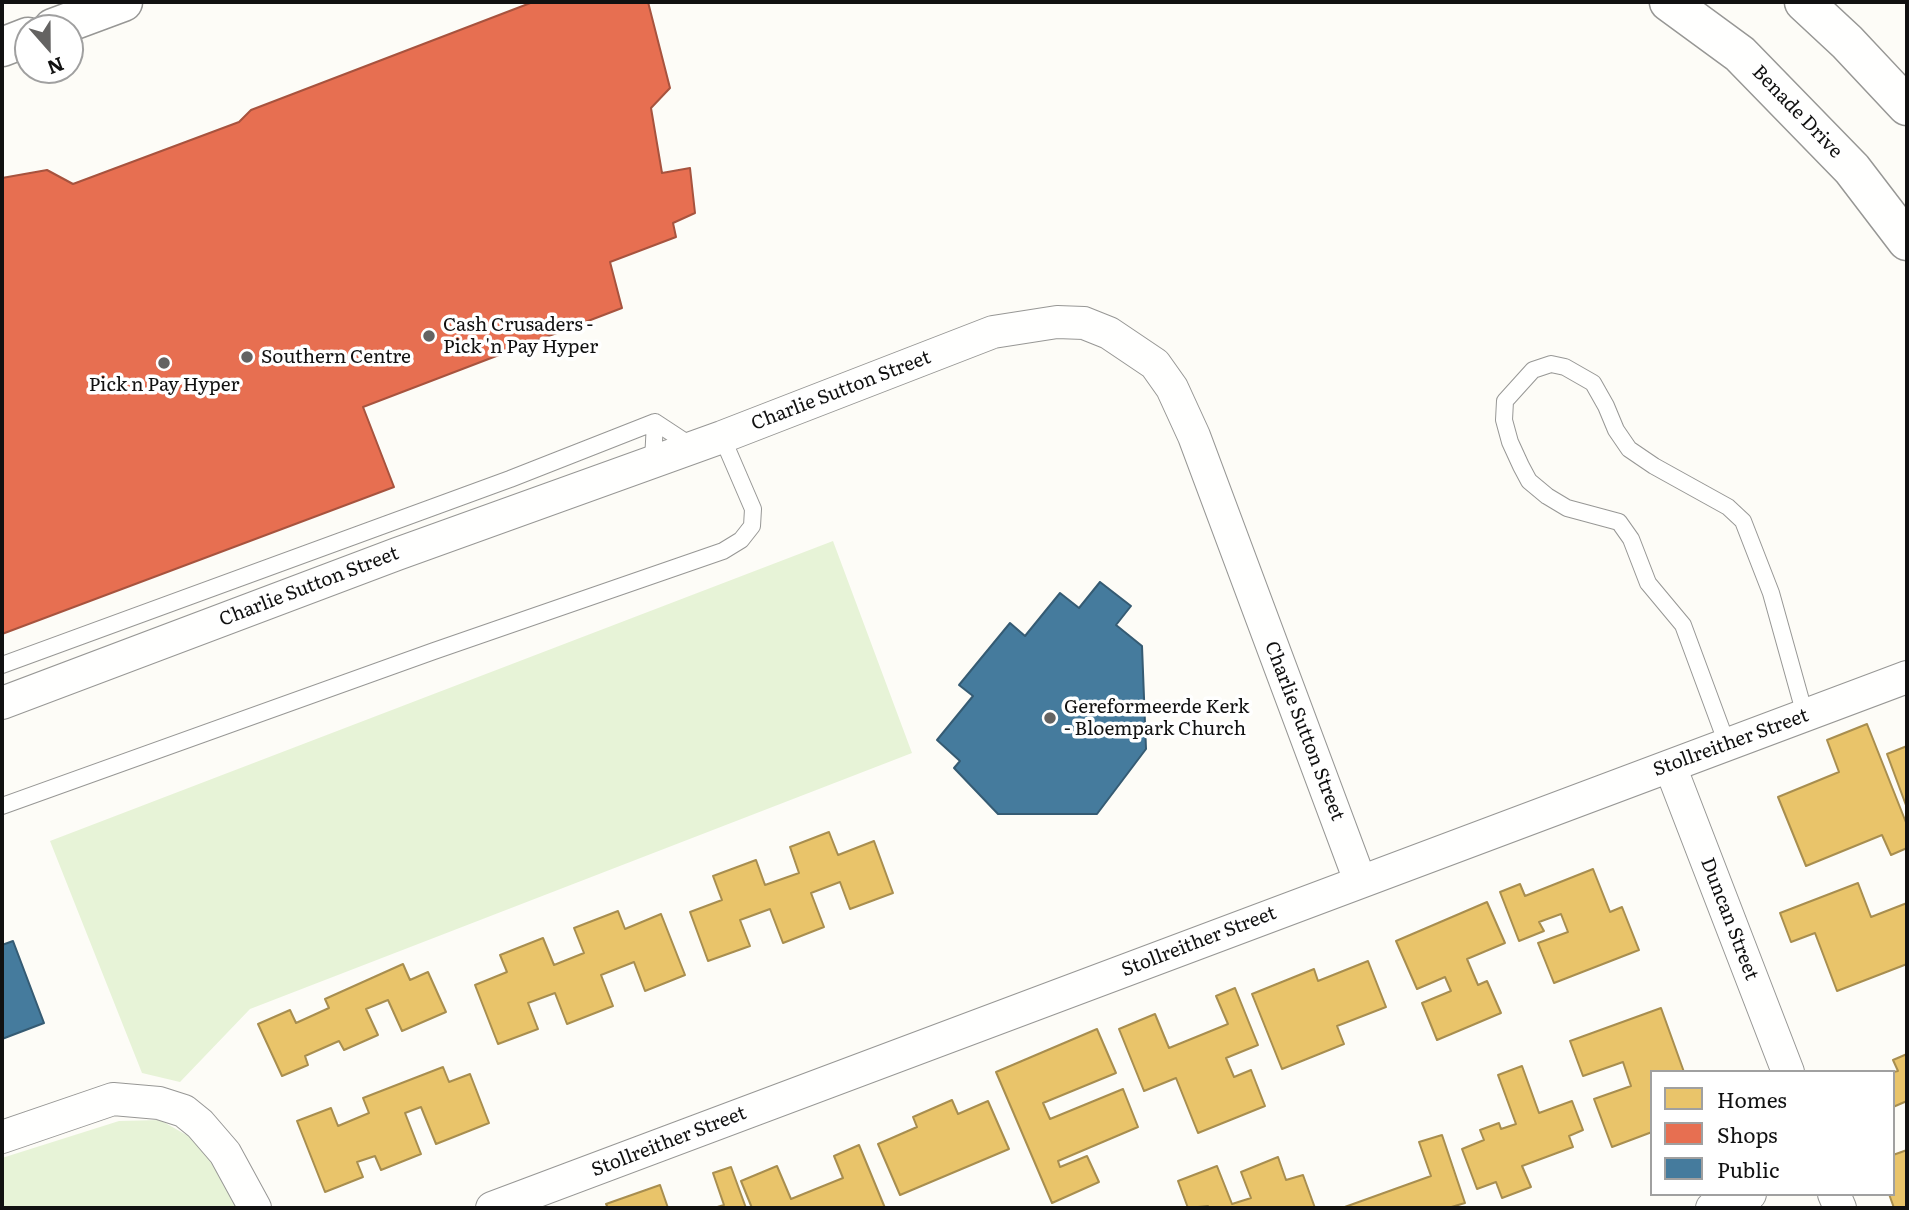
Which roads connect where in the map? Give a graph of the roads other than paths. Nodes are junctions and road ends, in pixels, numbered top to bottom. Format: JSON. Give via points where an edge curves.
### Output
{"nodes":[{"id":1,"x":123,"y":2,"type":"edge"},
{"id":2,"x":1669,"y":2,"type":"edge"},
{"id":3,"x":1804,"y":2,"type":"edge"},
{"id":4,"x":84,"y":16,"type":"edge"},
{"id":5,"x":1847,"y":42,"type":"junction"},
{"id":6,"x":1907,"y":74,"type":"edge"},
{"id":7,"x":1907,"y":106,"type":"edge"},
{"id":8,"x":1907,"y":241,"type":"edge"},
{"id":9,"x":655,"y":422,"type":"junction"},
{"id":10,"x":708,"y":442,"type":"junction"},
{"id":11,"x":653,"y":461,"type":"junction"},
{"id":12,"x":2,"y":666,"type":"edge"},
{"id":13,"x":1907,"y":677,"type":"edge"},
{"id":14,"x":2,"y":703,"type":"edge"},
{"id":15,"x":1805,"y":715,"type":"junction"},
{"id":16,"x":1727,"y":744,"type":"junction"},
{"id":17,"x":1670,"y":766,"type":"junction"},
{"id":18,"x":2,"y":806,"type":"edge"},
{"id":19,"x":1360,"y":881,"type":"junction"},
{"id":20,"x":1787,"y":1070,"type":"edge"},
{"id":21,"x":2,"y":1137,"type":"edge"},
{"id":22,"x":1744,"y":1196,"type":"edge"},
{"id":23,"x":254,"y":1208,"type":"edge"},
{"id":24,"x":492,"y":1208,"type":"edge"},
{"id":25,"x":1712,"y":1208,"type":"edge"}],
"edges":[{"from":1,"to":4,"type":"street"},
{"from":2,"to":8,"type":"street","name":"Benade Drive","via":[[1749,64],[1852,169]]},
{"from":3,"to":5,"type":"street"},
{"from":5,"to":6,"type":"street"},
{"from":5,"to":7,"type":"street"},
{"from":9,"to":10,"type":"lane"},
{"from":9,"to":11,"type":"lane"},
{"from":9,"to":12,"type":"lane","via":[[510,480]]},
{"from":10,"to":11,"type":"street","name":"Charlie Sutton Street"},
{"from":10,"to":18,"type":"lane","via":[[752,509],[752,526],[723,551]]},
{"from":10,"to":19,"type":"street","name":"Charlie Sutton Street","via":[[993,332],[1056,322],[1084,323],[1133,348],[1155,364],[1172,388],[1194,436]]},
{"from":11,"to":14,"type":"street","name":"Charlie Sutton Street"},
{"from":13,"to":15,"type":"street","name":"Stollreither Street"},
{"from":15,"to":16,"type":"street","name":"Stollreither Street"},
{"from":15,"to":16,"type":"lane","via":[[1772,593],[1743,521],[1728,507],[1629,449],[1593,383],[1551,364],[1533,370],[1505,401],[1504,420],[1521,466],[1529,481],[1567,508],[1619,522],[1631,539],[1648,583],[1683,625]]},
{"from":16,"to":17,"type":"street","name":"Stollreither Street"},
{"from":17,"to":19,"type":"street","name":"Stollreither Street"},
{"from":17,"to":20,"type":"street","name":"Duncan Street"},
{"from":19,"to":24,"type":"street","name":"Stollreither Street"},
{"from":21,"to":23,"type":"street","via":[[113,1099],[159,1103],[184,1111],[200,1124],[225,1153]]},
{"from":22,"to":25,"type":"street"}]}
